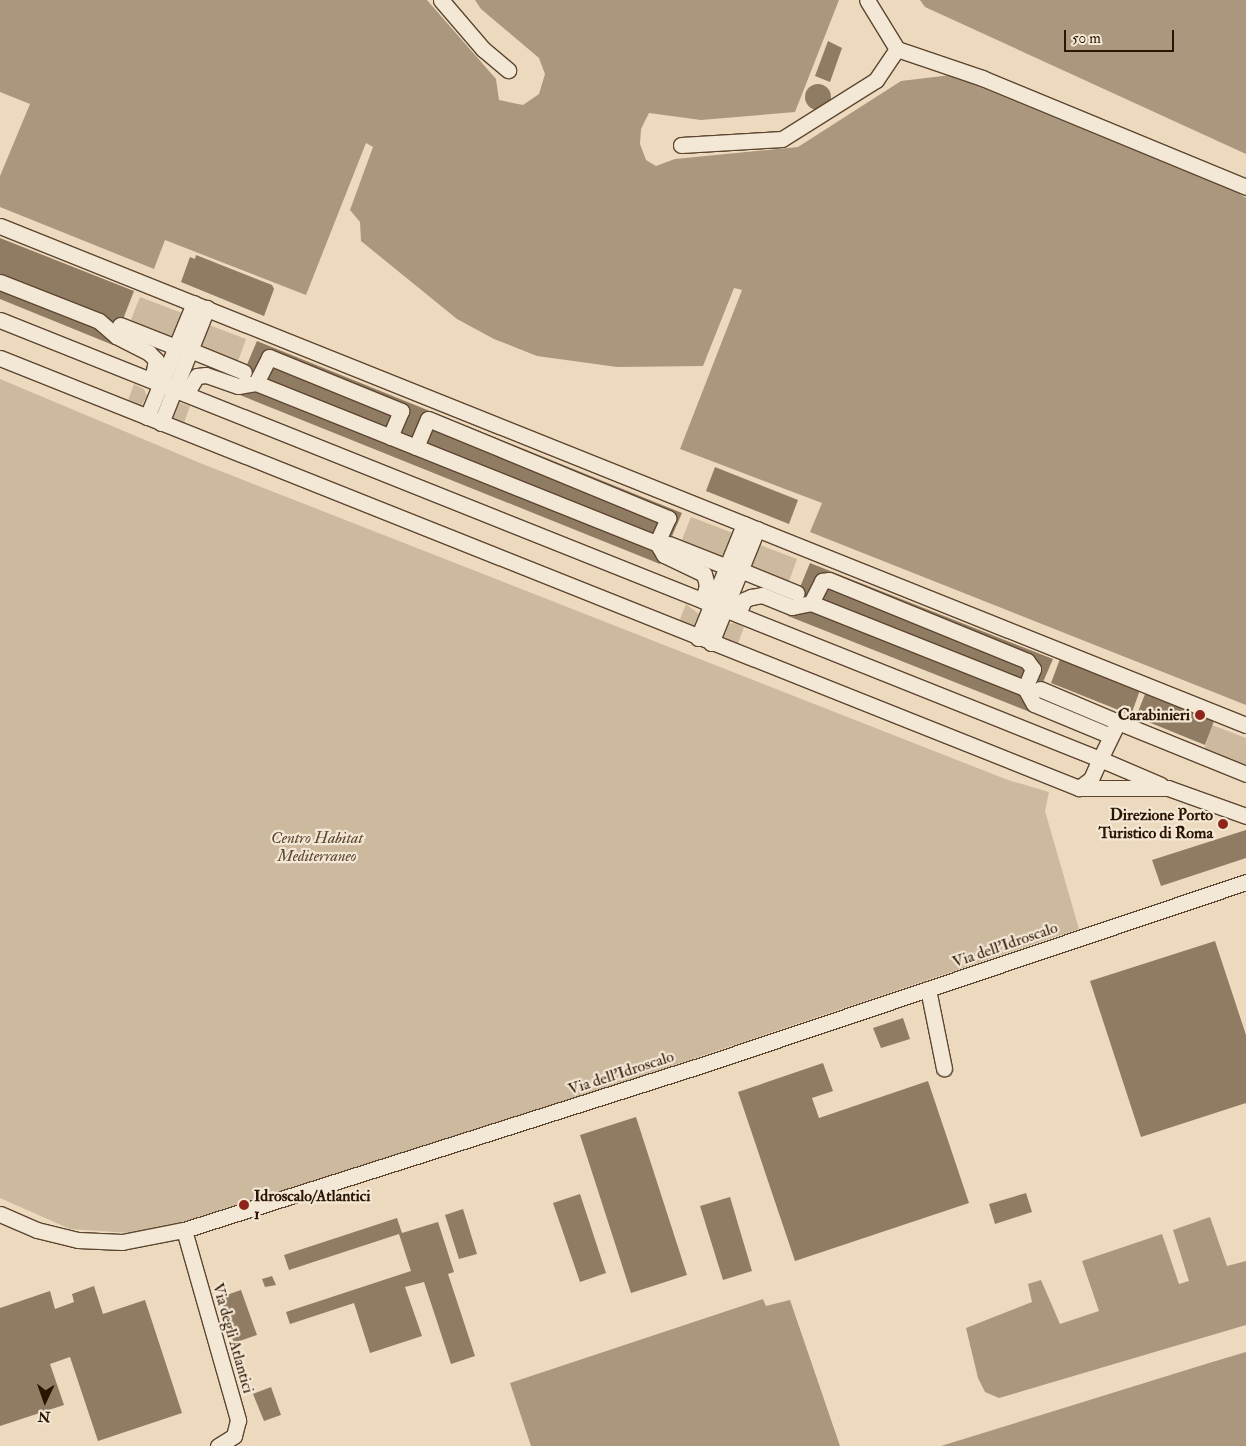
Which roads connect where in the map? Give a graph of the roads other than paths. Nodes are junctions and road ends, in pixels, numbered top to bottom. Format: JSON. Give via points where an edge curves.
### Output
{"nodes":[{"id":1,"x":441,"y":0,"type":"edge"},
{"id":2,"x":867,"y":0,"type":"edge"},
{"id":3,"x":897,"y":49,"type":"junction"},
{"id":4,"x":508,"y":70,"type":"dead end"},
{"id":5,"x":681,"y":145,"type":"dead end"},
{"id":6,"x":1246,"y":187,"type":"edge"},
{"id":7,"x":0,"y":226,"type":"edge"},
{"id":8,"x":0,"y":282,"type":"edge"},
{"id":9,"x":200,"y":306,"type":"junction"},
{"id":10,"x":0,"y":320,"type":"edge"},
{"id":11,"x":120,"y":325,"type":"dead end"},
{"id":12,"x":183,"y":348,"type":"junction"},
{"id":13,"x":0,"y":358,"type":"edge"},
{"id":14,"x":244,"y":372,"type":"dead end"},
{"id":15,"x":256,"y":383,"type":"junction"},
{"id":16,"x":168,"y":387,"type":"junction"},
{"id":17,"x":154,"y":420,"type":"junction"},
{"id":18,"x":390,"y":437,"type":"junction"},
{"id":19,"x":416,"y":447,"type":"junction"},
{"id":20,"x":751,"y":526,"type":"junction"},
{"id":21,"x":663,"y":543,"type":"junction"},
{"id":22,"x":734,"y":568,"type":"junction"},
{"id":23,"x":797,"y":593,"type":"dead end"},
{"id":24,"x":811,"y":603,"type":"junction"},
{"id":25,"x":720,"y":607,"type":"junction"},
{"id":26,"x":705,"y":641,"type":"junction"},
{"id":27,"x":1033,"y":689,"type":"junction"},
{"id":28,"x":1118,"y":722,"type":"junction"},
{"id":29,"x":1246,"y":724,"type":"edge"},
{"id":30,"x":1111,"y":736,"type":"junction"},
{"id":31,"x":1100,"y":759,"type":"junction"},
{"id":32,"x":1246,"y":774,"type":"edge"},
{"id":33,"x":1079,"y":788,"type":"junction"},
{"id":34,"x":1168,"y":788,"type":"junction"},
{"id":35,"x":1246,"y":816,"type":"edge"},
{"id":36,"x":1246,"y":882,"type":"edge"},
{"id":37,"x":928,"y":989,"type":"junction"},
{"id":38,"x":944,"y":1068,"type":"dead end"},
{"id":39,"x":0,"y":1214,"type":"edge"},
{"id":40,"x":184,"y":1230,"type":"junction"},
{"id":41,"x":218,"y":1446,"type":"edge"}],
"edges":[{"from":1,"to":4,"type":"street","via":[[483,49]]},
{"from":2,"to":3,"type":"street"},
{"from":3,"to":5,"type":"street","via":[[876,80],[782,139]]},
{"from":3,"to":6,"type":"street","via":[[982,78]]},
{"from":7,"to":9,"type":"street"},
{"from":8,"to":16,"type":"street","via":[[99,321],[116,336],[149,352]]},
{"from":9,"to":12,"type":"street"},
{"from":9,"to":20,"type":"street"},
{"from":10,"to":16,"type":"street"},
{"from":11,"to":12,"type":"street"},
{"from":12,"to":14,"type":"street"},
{"from":12,"to":16,"type":"street"},
{"from":13,"to":17,"type":"street"},
{"from":15,"to":16,"type":"street","via":[[238,386],[206,375]]},
{"from":15,"to":18,"type":"street"},
{"from":15,"to":18,"type":"street","via":[[269,357],[401,411]]},
{"from":16,"to":17,"type":"street"},
{"from":16,"to":25,"type":"street"},
{"from":17,"to":26,"type":"street"},
{"from":18,"to":19,"type":"street"},
{"from":19,"to":21,"type":"street"},
{"from":19,"to":21,"type":"street","via":[[428,419],[668,518]]},
{"from":20,"to":22,"type":"street"},
{"from":20,"to":29,"type":"street"},
{"from":21,"to":22,"type":"street"},
{"from":21,"to":25,"type":"street","via":[[664,555],[704,574]]},
{"from":22,"to":23,"type":"street"},
{"from":22,"to":25,"type":"street"},
{"from":24,"to":25,"type":"street","via":[[792,607],[762,596]]},
{"from":24,"to":27,"type":"street"},
{"from":24,"to":27,"type":"street","via":[[822,581],[829,580],[1026,661],[1033,669]]},
{"from":25,"to":26,"type":"street"},
{"from":25,"to":31,"type":"street"},
{"from":26,"to":33,"type":"street"},
{"from":27,"to":28,"type":"street"},
{"from":27,"to":30,"type":"street","via":[[1034,704]]},
{"from":28,"to":30,"type":"street"},
{"from":28,"to":32,"type":"street"},
{"from":30,"to":31,"type":"street"},
{"from":31,"to":33,"type":"street","via":[[1091,779]]},
{"from":31,"to":34,"type":"street"},
{"from":33,"to":34,"type":"street"},
{"from":34,"to":35,"type":"street"},
{"from":36,"to":37,"type":"street","name":"Via dell'Idroscalo"},
{"from":37,"to":38,"type":"street"},
{"from":37,"to":40,"type":"street","name":"Via dell'Idroscalo","via":[[705,1064]]},
{"from":39,"to":40,"type":"street","name":"Via dell'Idroscalo","via":[[37,1230],[78,1240],[122,1242]]},
{"from":40,"to":41,"type":"street","name":"Via degli Atlantici","via":[[238,1420],[234,1436]]}]}
